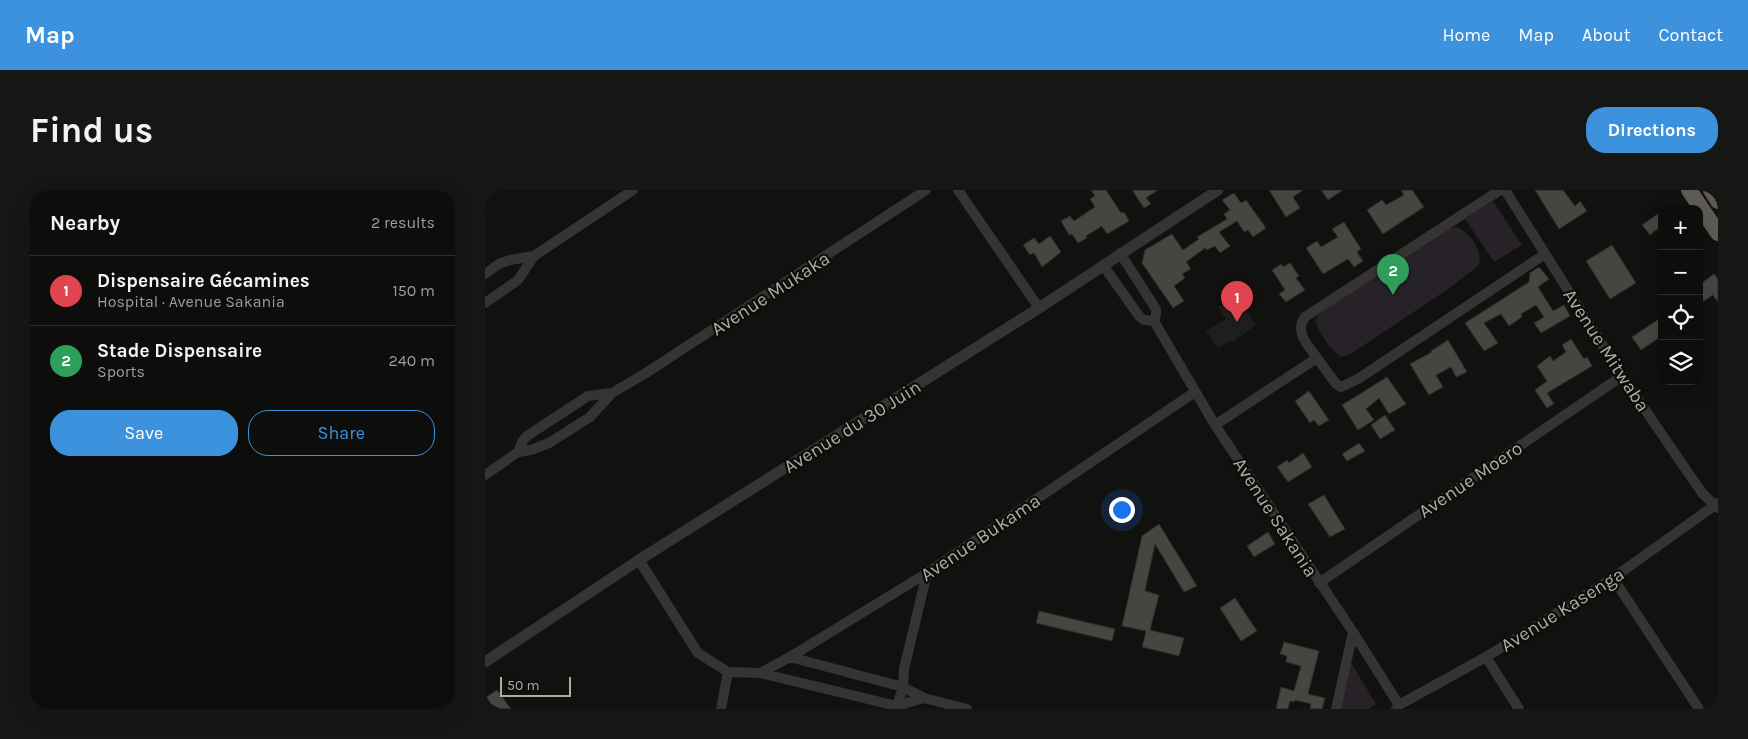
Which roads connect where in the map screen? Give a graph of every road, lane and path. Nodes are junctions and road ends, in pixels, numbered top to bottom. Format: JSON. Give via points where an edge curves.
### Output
{"nodes":[{"id":1,"x":633,"y":190,"type":"edge"},
{"id":2,"x":926,"y":190,"type":"edge"},
{"id":3,"x":958,"y":190,"type":"edge"},
{"id":4,"x":1218,"y":190,"type":"edge"},
{"id":5,"x":1500,"y":190,"type":"edge"},
{"id":6,"x":1505,"y":190,"type":"edge"},
{"id":7,"x":1689,"y":190,"type":"edge"},
{"id":8,"x":1711,"y":190,"type":"edge"},
{"id":9,"x":1718,"y":201,"type":"edge"},
{"id":10,"x":1718,"y":233,"type":"edge"},
{"id":11,"x":1120,"y":253,"type":"junction"},
{"id":12,"x":1545,"y":254,"type":"junction"},
{"id":13,"x":534,"y":256,"type":"junction"},
{"id":14,"x":1103,"y":265,"type":"junction"},
{"id":15,"x":485,"y":274,"type":"edge"},
{"id":16,"x":485,"y":304,"type":"edge"},
{"id":17,"x":1039,"y":308,"type":"junction"},
{"id":18,"x":1154,"y":321,"type":"junction"},
{"id":19,"x":1317,"y":358,"type":"junction"},
{"id":20,"x":1622,"y":376,"type":"junction"},
{"id":21,"x":1195,"y":392,"type":"junction"},
{"id":22,"x":612,"y":393,"type":"junction"},
{"id":23,"x":1215,"y":425,"type":"junction"},
{"id":24,"x":518,"y":452,"type":"junction"},
{"id":25,"x":485,"y":475,"type":"edge"},
{"id":26,"x":1717,"y":505,"type":"edge"},
{"id":27,"x":639,"y":560,"type":"junction"},
{"id":28,"x":927,"y":573,"type":"junction"},
{"id":29,"x":1613,"y":578,"type":"junction"},
{"id":30,"x":1319,"y":583,"type":"junction"},
{"id":31,"x":1353,"y":632,"type":"junction"},
{"id":32,"x":790,"y":657,"type":"junction"},
{"id":33,"x":1485,"y":657,"type":"junction"},
{"id":34,"x":485,"y":662,"type":"edge"},
{"id":35,"x":728,"y":672,"type":"junction"},
{"id":36,"x":760,"y":673,"type":"junction"},
{"id":37,"x":903,"y":687,"type":"junction"},
{"id":38,"x":924,"y":698,"type":"junction"},
{"id":39,"x":897,"y":706,"type":"junction"},
{"id":40,"x":1398,"y":707,"type":"edge"},
{"id":41,"x":721,"y":709,"type":"edge"},
{"id":42,"x":967,"y":709,"type":"edge"},
{"id":43,"x":1336,"y":709,"type":"edge"},
{"id":44,"x":1519,"y":709,"type":"edge"},
{"id":45,"x":1699,"y":709,"type":"edge"}],
"edges":[{"from":1,"to":13,"type":"street"},
{"from":2,"to":22,"type":"street","name":"Avenue Mukaka","via":[[647,374]]},
{"from":3,"to":17,"type":"street"},
{"from":4,"to":11,"type":"street","name":"Avenue du 30 Juin"},
{"from":5,"to":19,"type":"street","via":[[1305,317],[1300,326],[1301,335]]},
{"from":6,"to":12,"type":"street","name":"Avenue Mitwaba"},
{"from":7,"to":10,"type":"highway"},
{"from":8,"to":9,"type":"highway"},
{"from":11,"to":14,"type":"street","name":"Avenue du 30 Juin"},
{"from":11,"to":18,"type":"street","via":[[1156,309]]},
{"from":12,"to":19,"type":"street","via":[[1347,385],[1341,387],[1336,384]]},
{"from":12,"to":20,"type":"street","name":"Avenue Mitwaba"},
{"from":13,"to":15,"type":"street","via":[[499,264]]},
{"from":13,"to":16,"type":"street","via":[[518,280]]},
{"from":14,"to":17,"type":"street","name":"Avenue du 30 Juin"},
{"from":14,"to":18,"type":"street","via":[[1139,316]]},
{"from":17,"to":27,"type":"street","name":"Avenue du 30 Juin"},
{"from":18,"to":21,"type":"street","name":"Avenue Sakania"},
{"from":19,"to":23,"type":"street"},
{"from":20,"to":26,"type":"street","name":"Avenue Mitwaba","via":[[1703,494]]},
{"from":20,"to":30,"type":"street","name":"Avenue Moero"},
{"from":21,"to":23,"type":"street","name":"Avenue Sakania"},
{"from":21,"to":28,"type":"street","name":"Avenue Bukama"},
{"from":22,"to":24,"type":"street","name":"Avenue Mukaka","via":[[591,417],[549,443]]},
{"from":22,"to":24,"type":"street","name":"Avenue Mukaka","via":[[588,396],[527,436]]},
{"from":23,"to":30,"type":"street","name":"Avenue Sakania"},
{"from":24,"to":25,"type":"street","name":"Avenue Mukaka"},
{"from":26,"to":29,"type":"street","name":"Avenue Kasenga"},
{"from":27,"to":34,"type":"street","name":"Avenue du 30 Juin"},
{"from":27,"to":35,"type":"street","via":[[698,653]]},
{"from":28,"to":32,"type":"street","name":"Avenue Bukama"},
{"from":28,"to":37,"type":"street","via":[[904,669]]},
{"from":29,"to":33,"type":"street","name":"Avenue Kasenga"},
{"from":29,"to":45,"type":"street"},
{"from":30,"to":31,"type":"street","name":"Avenue Sakania"},
{"from":31,"to":40,"type":"street","name":"Avenue Sakania"},
{"from":31,"to":43,"type":"street"},
{"from":32,"to":36,"type":"street","name":"Avenue Bukama"},
{"from":32,"to":37,"type":"street"},
{"from":33,"to":40,"type":"street","name":"Avenue Kasenga"},
{"from":33,"to":44,"type":"street"},
{"from":35,"to":36,"type":"street"},
{"from":35,"to":41,"type":"street"},
{"from":36,"to":39,"type":"street"},
{"from":37,"to":38,"type":"street"},
{"from":37,"to":39,"type":"street"},
{"from":38,"to":39,"type":"street"},
{"from":38,"to":42,"type":"street"}]}
